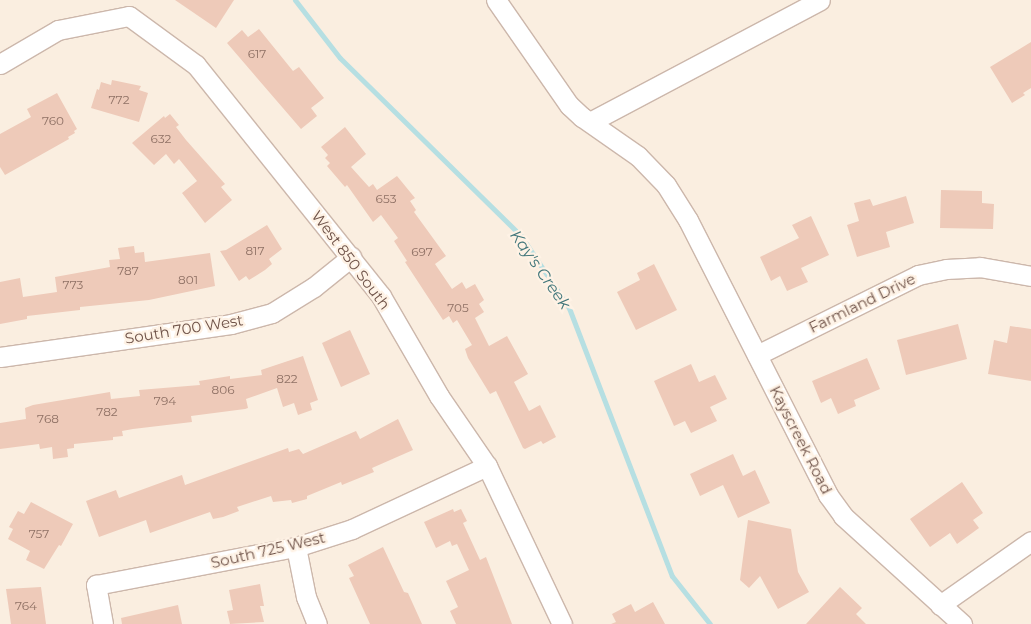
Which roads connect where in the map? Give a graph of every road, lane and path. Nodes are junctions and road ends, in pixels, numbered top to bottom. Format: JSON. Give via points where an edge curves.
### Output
{"nodes":[{"id":1,"x":496,"y":0,"type":"edge"},
{"id":2,"x":820,"y":0,"type":"edge"},
{"id":3,"x":0,"y":64,"type":"edge"},
{"id":4,"x":590,"y":122,"type":"junction"},
{"id":5,"x":351,"y":257,"type":"junction"},
{"id":6,"x":1031,"y":276,"type":"edge"},
{"id":7,"x":757,"y":355,"type":"junction"},
{"id":8,"x":0,"y":357,"type":"edge"},
{"id":9,"x":487,"y":466,"type":"junction"},
{"id":10,"x":1031,"y":541,"type":"edge"},
{"id":11,"x":296,"y":547,"type":"junction"},
{"id":12,"x":940,"y":605,"type":"junction"},
{"id":13,"x":103,"y":624,"type":"edge"},
{"id":14,"x":317,"y":624,"type":"edge"},
{"id":15,"x":562,"y":624,"type":"edge"},
{"id":16,"x":962,"y":624,"type":"edge"}],
"edges":[{"from":1,"to":4,"type":"street","name":"Kayscreek Road","via":[[569,105]]},
{"from":2,"to":4,"type":"street"},
{"from":3,"to":5,"type":"street","name":"West 850 South","via":[[58,30],[129,16],[196,65]]},
{"from":4,"to":7,"type":"street","name":"Kayscreek Road","via":[[638,156],[666,185],[688,220]]},
{"from":5,"to":8,"type":"street","name":"South 700 West","via":[[314,288],[272,313],[231,324]]},
{"from":5,"to":9,"type":"street","name":"West 850 South","via":[[381,296],[439,396]]},
{"from":6,"to":7,"type":"street","name":"Farmland Drive","via":[[980,268],[946,269],[918,275]]},
{"from":7,"to":12,"type":"street","name":"Kayscreek Road","via":[[828,494],[844,516]]},
{"from":9,"to":11,"type":"street","name":"South 725 West","via":[[352,529]]},
{"from":9,"to":15,"type":"street","name":"West 850 South"},
{"from":10,"to":12,"type":"street"},
{"from":11,"to":13,"type":"street","name":"South 725 West","via":[[96,585]]},
{"from":11,"to":14,"type":"street","via":[[306,597]]},
{"from":12,"to":16,"type":"street","name":"Kayscreek Road"}]}
